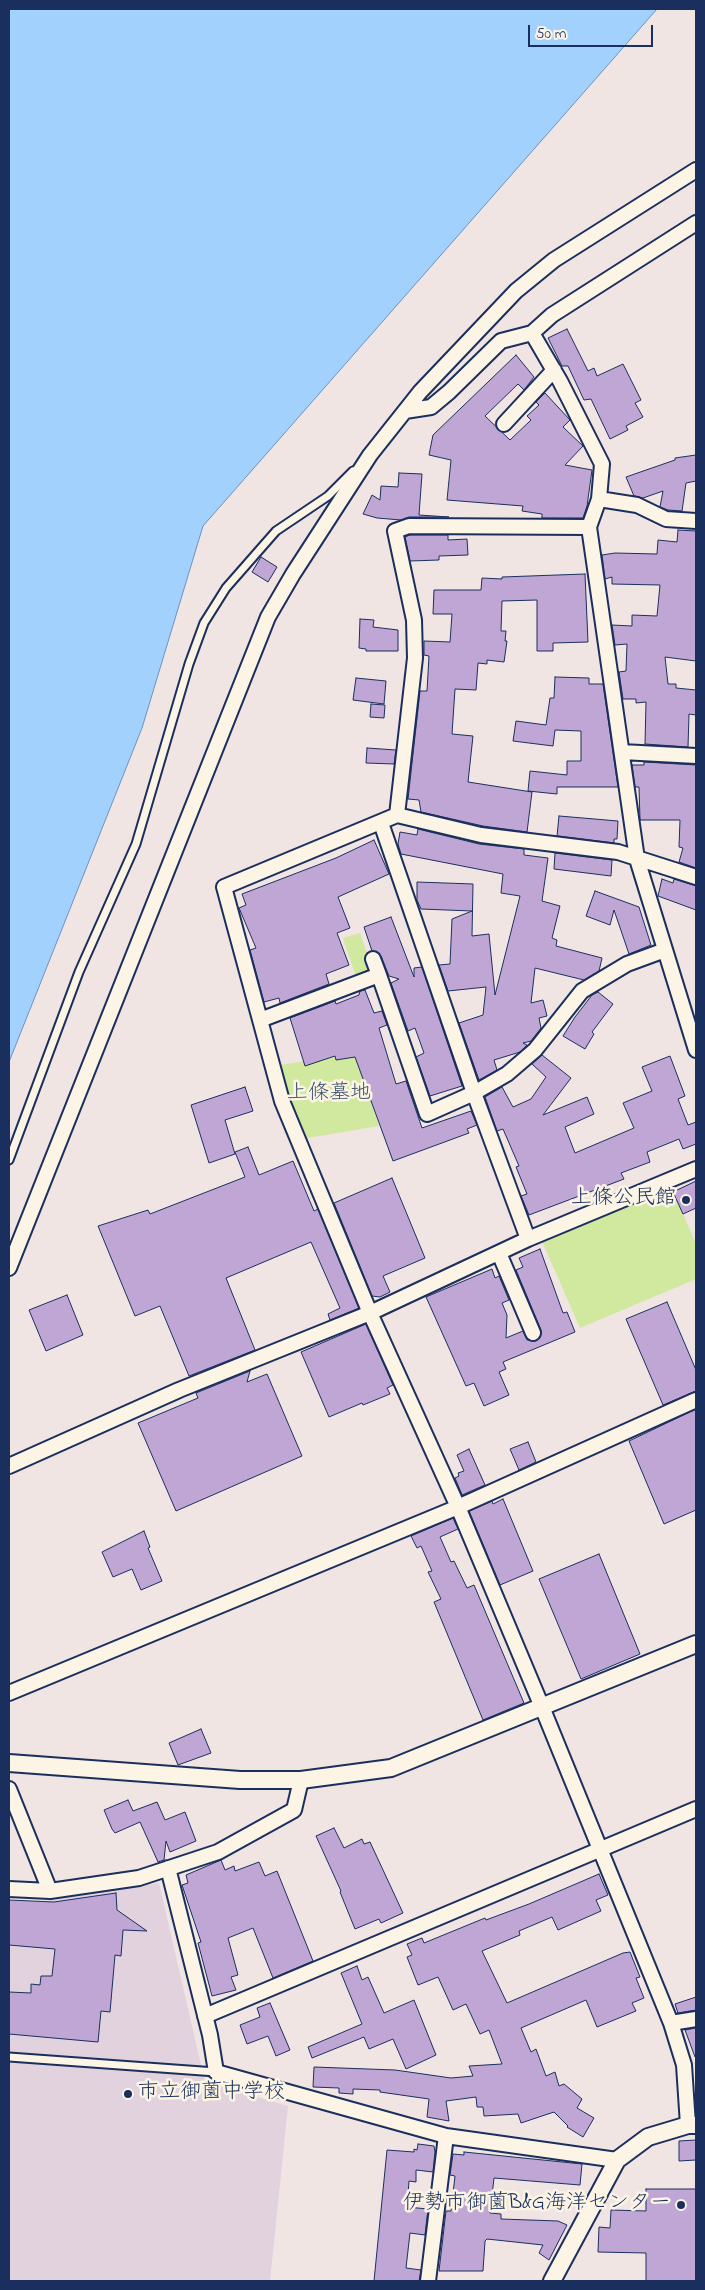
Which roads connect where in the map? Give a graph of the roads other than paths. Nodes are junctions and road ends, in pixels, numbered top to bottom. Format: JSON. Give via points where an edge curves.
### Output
{"nodes":[{"id":1,"x":696,"y":170,"type":"edge"},
{"id":2,"x":696,"y":223,"type":"edge"},
{"id":3,"x":532,"y":333,"type":"junction"},
{"id":4,"x":554,"y":370,"type":"junction"},
{"id":5,"x":405,"y":411,"type":"junction"},
{"id":6,"x":504,"y":424,"type":"dead end"},
{"id":7,"x":370,"y":455,"type":"junction"},
{"id":8,"x":599,"y":499,"type":"junction"},
{"id":9,"x":696,"y":521,"type":"edge"},
{"id":10,"x":589,"y":527,"type":"junction"},
{"id":11,"x":622,"y":752,"type":"junction"},
{"id":12,"x":696,"y":756,"type":"edge"},
{"id":13,"x":397,"y":815,"type":"junction"},
{"id":14,"x":381,"y":823,"type":"junction"},
{"id":15,"x":637,"y":859,"type":"junction"},
{"id":16,"x":696,"y":877,"type":"edge"},
{"id":17,"x":665,"y":950,"type":"junction"},
{"id":18,"x":374,"y":959,"type":"dead end"},
{"id":19,"x":379,"y":975,"type":"junction"},
{"id":20,"x":260,"y":1020,"type":"junction"},
{"id":21,"x":696,"y":1050,"type":"edge"},
{"id":22,"x":474,"y":1093,"type":"junction"},
{"id":23,"x":9,"y":1160,"type":"edge"},
{"id":24,"x":696,"y":1169,"type":"edge"},
{"id":25,"x":528,"y":1239,"type":"junction"},
{"id":26,"x":500,"y":1253,"type":"junction"},
{"id":27,"x":9,"y":1268,"type":"edge"},
{"id":28,"x":370,"y":1313,"type":"junction"},
{"id":29,"x":533,"y":1333,"type":"dead end"},
{"id":30,"x":696,"y":1400,"type":"edge"},
{"id":31,"x":9,"y":1466,"type":"edge"},
{"id":32,"x":458,"y":1507,"type":"junction"},
{"id":33,"x":696,"y":1644,"type":"edge"},
{"id":34,"x":9,"y":1693,"type":"edge"},
{"id":35,"x":542,"y":1707,"type":"junction"},
{"id":36,"x":9,"y":1763,"type":"edge"},
{"id":37,"x":302,"y":1780,"type":"junction"},
{"id":38,"x":9,"y":1789,"type":"edge"},
{"id":39,"x":696,"y":1809,"type":"edge"},
{"id":40,"x":600,"y":1849,"type":"junction"},
{"id":41,"x":168,"y":1868,"type":"junction"},
{"id":42,"x":9,"y":1889,"type":"edge"},
{"id":43,"x":50,"y":1891,"type":"junction"},
{"id":44,"x":205,"y":2016,"type":"junction"},
{"id":45,"x":696,"y":2019,"type":"edge"},
{"id":46,"x":672,"y":2024,"type":"junction"},
{"id":47,"x":9,"y":2057,"type":"edge"},
{"id":48,"x":216,"y":2072,"type":"junction"},
{"id":49,"x":692,"y":2125,"type":"edge"},
{"id":50,"x":446,"y":2136,"type":"junction"},
{"id":51,"x":617,"y":2160,"type":"junction"},
{"id":52,"x":428,"y":2281,"type":"edge"},
{"id":53,"x":552,"y":2281,"type":"edge"}],
"edges":[{"from":1,"to":5,"type":"street","via":[[554,260],[516,291]]},
{"from":2,"to":3,"type":"street","via":[[552,315]]},
{"from":3,"to":4,"type":"street"},
{"from":3,"to":5,"type":"street","via":[[501,341],[431,407]]},
{"from":4,"to":6,"type":"street"},
{"from":4,"to":8,"type":"street","via":[[602,464]]},
{"from":5,"to":7,"type":"street"},
{"from":7,"to":23,"type":"lane","via":[[328,496],[276,531],[226,588],[204,622],[136,844],[79,972]]},
{"from":7,"to":27,"type":"street","via":[[268,617]]},
{"from":8,"to":9,"type":"street","via":[[637,505],[666,519]]},
{"from":8,"to":10,"type":"street"},
{"from":10,"to":11,"type":"street"},
{"from":10,"to":13,"type":"street","via":[[409,526],[395,531],[414,620],[415,658]]},
{"from":11,"to":12,"type":"street"},
{"from":11,"to":15,"type":"street"},
{"from":13,"to":14,"type":"street"},
{"from":13,"to":15,"type":"street","via":[[482,835],[618,852]]},
{"from":14,"to":20,"type":"street","via":[[224,887]]},
{"from":14,"to":22,"type":"street"},
{"from":15,"to":16,"type":"street"},
{"from":15,"to":17,"type":"street"},
{"from":17,"to":21,"type":"street"},
{"from":17,"to":22,"type":"street","via":[[627,964],[582,991],[535,1050],[507,1074]]},
{"from":18,"to":19,"type":"street"},
{"from":19,"to":20,"type":"street"},
{"from":19,"to":22,"type":"street","via":[[427,1114]]},
{"from":20,"to":28,"type":"street","via":[[282,1101]]},
{"from":22,"to":25,"type":"street"},
{"from":24,"to":25,"type":"street"},
{"from":25,"to":26,"type":"street"},
{"from":26,"to":28,"type":"street"},
{"from":26,"to":29,"type":"street"},
{"from":28,"to":31,"type":"street","via":[[180,1390]]},
{"from":28,"to":32,"type":"street"},
{"from":30,"to":32,"type":"street"},
{"from":32,"to":34,"type":"street"},
{"from":32,"to":35,"type":"street"},
{"from":33,"to":35,"type":"street"},
{"from":35,"to":37,"type":"street","via":[[391,1768]]},
{"from":35,"to":40,"type":"street"},
{"from":36,"to":37,"type":"street","via":[[231,1779]]},
{"from":37,"to":41,"type":"street","via":[[294,1810],[218,1852]]},
{"from":38,"to":43,"type":"street"},
{"from":39,"to":40,"type":"street"},
{"from":40,"to":44,"type":"street"},
{"from":40,"to":46,"type":"street"},
{"from":41,"to":43,"type":"street","via":[[139,1878]]},
{"from":41,"to":44,"type":"street"},
{"from":42,"to":43,"type":"street"},
{"from":44,"to":48,"type":"street"},
{"from":45,"to":46,"type":"street"},
{"from":46,"to":49,"type":"street","via":[[684,2065]]},
{"from":47,"to":48,"type":"lane"},
{"from":48,"to":50,"type":"street"},
{"from":49,"to":51,"type":"street","via":[[648,2137]]},
{"from":50,"to":51,"type":"street"},
{"from":50,"to":52,"type":"street"},
{"from":51,"to":53,"type":"street"}]}
